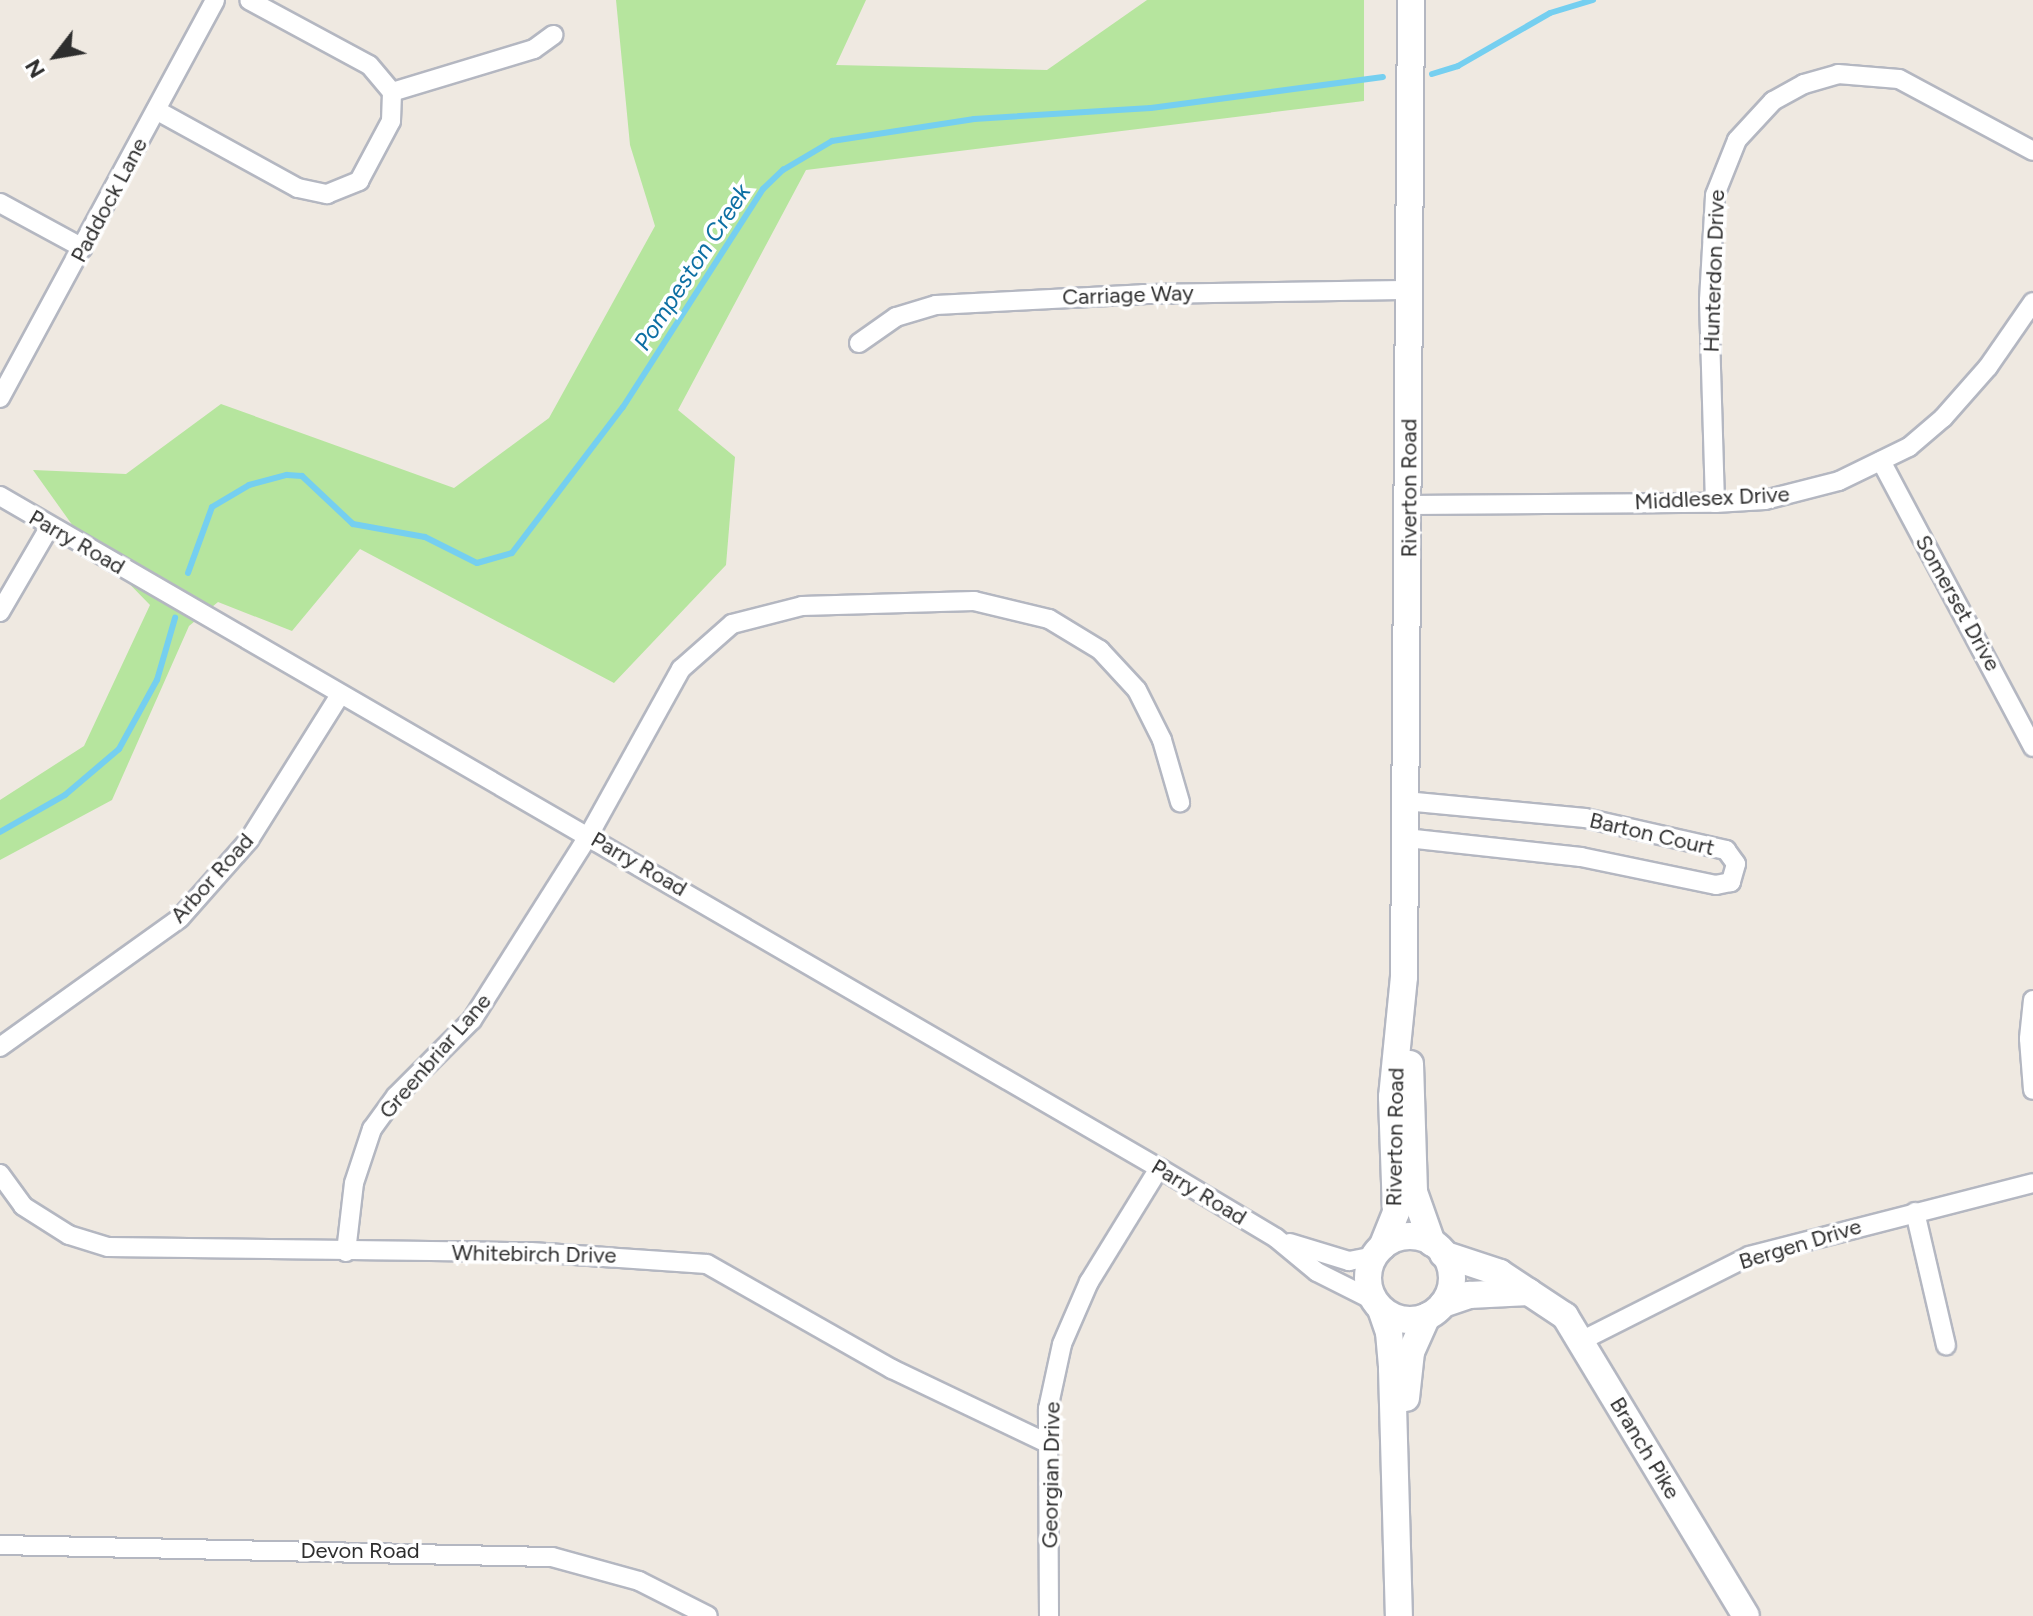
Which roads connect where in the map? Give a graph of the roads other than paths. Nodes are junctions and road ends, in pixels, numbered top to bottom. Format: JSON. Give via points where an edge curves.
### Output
{"nodes":[{"id":1,"x":215,"y":0,"type":"edge"},
{"id":2,"x":249,"y":0,"type":"edge"},
{"id":3,"x":1411,"y":0,"type":"edge"},
{"id":4,"x":553,"y":35,"type":"dead end"},
{"id":5,"x":392,"y":92,"type":"junction"},
{"id":6,"x":156,"y":110,"type":"junction"},
{"id":7,"x":2033,"y":151,"type":"edge"},
{"id":8,"x":0,"y":203,"type":"edge"},
{"id":9,"x":83,"y":248,"type":"junction"},
{"id":10,"x":1409,"y":290,"type":"junction"},
{"id":11,"x":2033,"y":302,"type":"edge"},
{"id":12,"x":859,"y":343,"type":"dead end"},
{"id":13,"x":0,"y":398,"type":"edge"},
{"id":14,"x":1881,"y":461,"type":"junction"},
{"id":15,"x":0,"y":496,"type":"edge"},
{"id":16,"x":1715,"y":503,"type":"junction"},
{"id":17,"x":1410,"y":505,"type":"junction"},
{"id":18,"x":50,"y":526,"type":"junction"},
{"id":19,"x":0,"y":612,"type":"edge"},
{"id":20,"x":340,"y":695,"type":"junction"},
{"id":21,"x":2033,"y":747,"type":"edge"},
{"id":22,"x":1405,"y":801,"type":"junction"},
{"id":23,"x":1180,"y":802,"type":"dead end"},
{"id":24,"x":589,"y":835,"type":"junction"},
{"id":25,"x":1405,"y":838,"type":"junction"},
{"id":26,"x":1404,"y":977,"type":"junction"},
{"id":27,"x":2033,"y":1000,"type":"edge"},
{"id":28,"x":0,"y":1047,"type":"edge"},
{"id":29,"x":2033,"y":1090,"type":"edge"},
{"id":30,"x":1159,"y":1168,"type":"junction"},
{"id":31,"x":0,"y":1174,"type":"edge"},
{"id":32,"x":2033,"y":1183,"type":"edge"},
{"id":33,"x":1915,"y":1212,"type":"junction"},
{"id":34,"x":1276,"y":1238,"type":"junction"},
{"id":35,"x":1437,"y":1248,"type":"junction"},
{"id":36,"x":346,"y":1252,"type":"junction"},
{"id":37,"x":1378,"y":1252,"type":"junction"},
{"id":38,"x":1532,"y":1292,"type":"junction"},
{"id":39,"x":1378,"y":1305,"type":"junction"},
{"id":40,"x":1435,"y":1310,"type":"junction"},
{"id":41,"x":1581,"y":1341,"type":"junction"},
{"id":42,"x":1946,"y":1345,"type":"dead end"},
{"id":43,"x":1049,"y":1444,"type":"junction"},
{"id":44,"x":1398,"y":1501,"type":"junction"},
{"id":45,"x":0,"y":1545,"type":"edge"},
{"id":46,"x":708,"y":1616,"type":"edge"},
{"id":47,"x":1049,"y":1616,"type":"edge"},
{"id":48,"x":1399,"y":1616,"type":"edge"},
{"id":49,"x":1746,"y":1616,"type":"edge"}],
"edges":[{"from":1,"to":6,"type":"street","name":"Paddock Lane"},
{"from":2,"to":5,"type":"street","via":[[369,65]]},
{"from":3,"to":10,"type":"main road","name":"Riverton Road"},
{"from":4,"to":5,"type":"street","via":[[534,49]]},
{"from":5,"to":6,"type":"street","via":[[391,121],[359,181],[327,194],[298,188]]},
{"from":6,"to":9,"type":"street","name":"Paddock Lane"},
{"from":7,"to":16,"type":"street","name":"Hunterdon Drive","via":[[1899,79],[1838,74],[1773,101],[1737,140],[1718,179],[1714,210],[1709,300]]},
{"from":8,"to":9,"type":"street"},
{"from":9,"to":13,"type":"street","name":"Paddock Lane"},
{"from":10,"to":12,"type":"street","name":"Carriage Way","via":[[1143,294],[936,305],[896,317]]},
{"from":10,"to":17,"type":"main road","name":"Riverton Road"},
{"from":11,"to":14,"type":"street","name":"Middlesex Drive","via":[[1988,367],[1943,418],[1909,447]]},
{"from":14,"to":16,"type":"street","name":"Middlesex Drive","via":[[1804,493]]},
{"from":14,"to":21,"type":"street","name":"Somerset Drive"},
{"from":15,"to":18,"type":"street","name":"Parry Road"},
{"from":16,"to":17,"type":"street","name":"Middlesex Drive"},
{"from":17,"to":22,"type":"main road","name":"Riverton Road"},
{"from":18,"to":19,"type":"street"},
{"from":18,"to":20,"type":"street","name":"Parry Road"},
{"from":20,"to":24,"type":"street","name":"Parry Road"},
{"from":20,"to":28,"type":"street","name":"Arbor Road","via":[[249,840],[180,918]]},
{"from":22,"to":25,"type":"main road","name":"Riverton Road"},
{"from":22,"to":25,"type":"street","name":"Barton Court","via":[[1585,818],[1726,850],[1736,864],[1731,882],[1716,885],[1581,857]]},
{"from":23,"to":24,"type":"street","name":"Greenbriar Lane","via":[[1162,740],[1137,690],[1121,669],[1075,631],[998,603],[802,606],[732,624],[695,652]]},
{"from":24,"to":30,"type":"street","name":"Parry Road"},
{"from":24,"to":36,"type":"street","name":"Greenbriar Lane","via":[[472,1020],[396,1096],[372,1129],[354,1183]]},
{"from":25,"to":26,"type":"main road","name":"Riverton Road"},
{"from":26,"to":35,"type":"main road","name":"Riverton Road","via":[[1414,1192]]},
{"from":26,"to":37,"type":"main road","name":"Riverton Road","via":[[1392,1097],[1396,1212]]},
{"from":27,"to":29,"type":"street"},
{"from":30,"to":34,"type":"street","name":"Parry Road"},
{"from":30,"to":43,"type":"street","name":"Georgian Drive","via":[[1089,1282],[1062,1344],[1048,1409]]},
{"from":31,"to":36,"type":"street","name":"Whitebirch Drive","via":[[23,1206],[69,1235],[108,1247]]},
{"from":32,"to":33,"type":"street","name":"Bergen Drive"},
{"from":33,"to":41,"type":"street","name":"Bergen Drive","via":[[1749,1256]]},
{"from":33,"to":42,"type":"street"},
{"from":34,"to":37,"type":"street","name":"Parry Road","via":[[1342,1260]]},
{"from":34,"to":39,"type":"street","name":"Parry Road","via":[[1317,1272]]},
{"from":35,"to":37,"type":"main road","via":[[1407,1237]]},
{"from":35,"to":38,"type":"main road","name":"Branch Pike"},
{"from":35,"to":40,"type":"main road","via":[[1452,1281]]},
{"from":36,"to":43,"type":"street","name":"Whitebirch Drive","via":[[531,1252],[707,1264],[892,1369]]},
{"from":37,"to":39,"type":"main road","via":[[1368,1274]]},
{"from":38,"to":40,"type":"main road","via":[[1469,1295]]},
{"from":38,"to":41,"type":"main road","name":"Branch Pike","via":[[1565,1316]]},
{"from":39,"to":40,"type":"main road","via":[[1405,1320]]},
{"from":39,"to":44,"type":"main road","via":[[1389,1332]]},
{"from":40,"to":44,"type":"main road","via":[[1411,1352]]},
{"from":41,"to":49,"type":"main road","name":"Branch Pike"},
{"from":43,"to":47,"type":"street","name":"Georgian Drive"},
{"from":44,"to":48,"type":"main road"},
{"from":45,"to":46,"type":"street","name":"Devon Road","via":[[552,1557],[639,1581]]}]}
